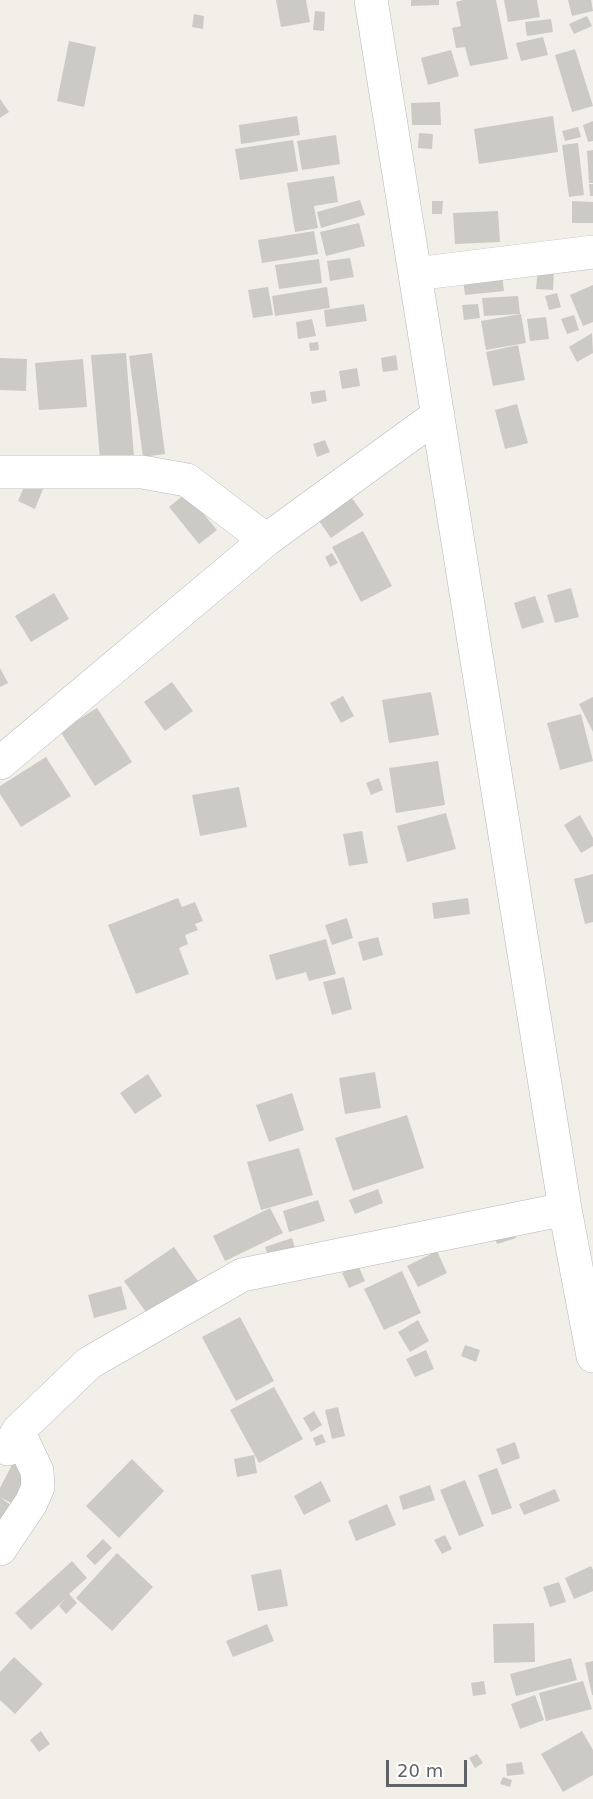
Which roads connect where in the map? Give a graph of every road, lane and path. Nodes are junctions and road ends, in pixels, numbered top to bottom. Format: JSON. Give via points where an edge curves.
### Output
{"nodes":[{"id":1,"x":370,"y":0,"type":"edge"},
{"id":2,"x":593,"y":252,"type":"edge"},
{"id":3,"x":415,"y":274,"type":"junction"},
{"id":4,"x":438,"y":414,"type":"junction"},
{"id":5,"x":0,"y":472,"type":"edge"},
{"id":6,"x":266,"y":540,"type":"junction"},
{"id":7,"x":0,"y":763,"type":"edge"},
{"id":8,"x":565,"y":1209,"type":"junction"},
{"id":9,"x":593,"y":1356,"type":"edge"},
{"id":10,"x":9,"y":1438,"type":"edge"},
{"id":11,"x":0,"y":1549,"type":"edge"}],
"edges":[{"from":1,"to":3,"type":"street"},
{"from":2,"to":3,"type":"street"},
{"from":3,"to":4,"type":"street"},
{"from":4,"to":6,"type":"street"},
{"from":4,"to":8,"type":"street"},
{"from":5,"to":6,"type":"street","via":[[142,472],[187,480]]},
{"from":6,"to":7,"type":"street"},
{"from":8,"to":9,"type":"street"},
{"from":8,"to":10,"type":"street","via":[[242,1275],[89,1363]]},
{"from":10,"to":11,"type":"street","via":[[37,1471],[38,1487]]}]}
